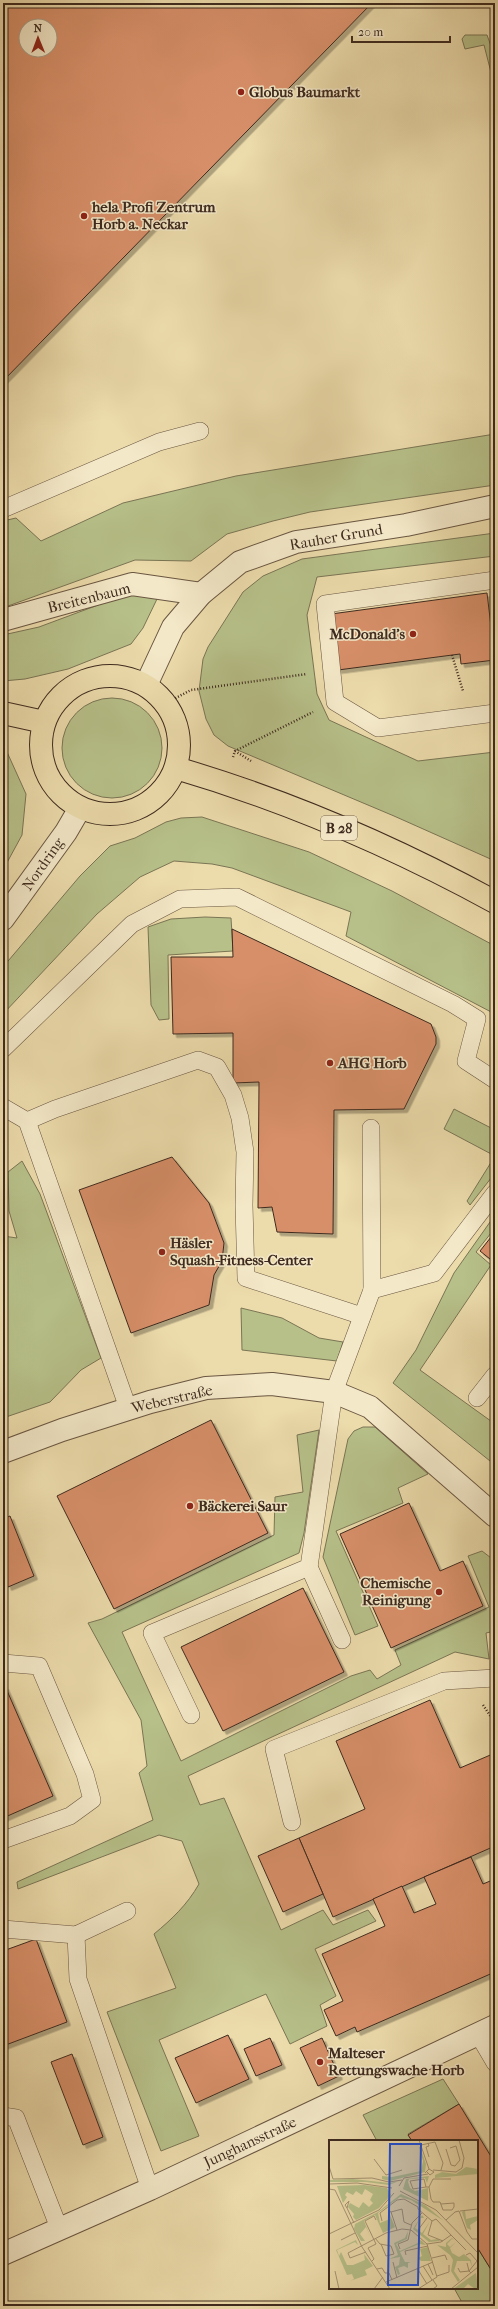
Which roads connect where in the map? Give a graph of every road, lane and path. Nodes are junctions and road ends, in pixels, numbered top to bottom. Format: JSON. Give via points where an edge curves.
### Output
{"nodes":[{"id":1,"x":200,"y":431,"type":"dead end"},
{"id":2,"x":495,"y":506,"type":"edge"},
{"id":3,"x":3,"y":509,"type":"edge"},
{"id":4,"x":495,"y":580,"type":"edge"},
{"id":5,"x":201,"y":594,"type":"junction"},
{"id":6,"x":3,"y":620,"type":"edge"},
{"id":7,"x":452,"y":656,"type":"dead end"},
{"id":8,"x":457,"y":667,"type":"dead end"},
{"id":9,"x":331,"y":671,"type":"junction"},
{"id":10,"x":146,"y":685,"type":"junction"},
{"id":11,"x":335,"y":702,"type":"junction"},
{"id":12,"x":166,"y":703,"type":"junction"},
{"id":13,"x":3,"y":713,"type":"edge"},
{"id":14,"x":495,"y":714,"type":"edge"},
{"id":15,"x":44,"y":722,"type":"junction"},
{"id":16,"x":176,"y":768,"type":"junction"},
{"id":17,"x":224,"y":784,"type":"junction"},
{"id":18,"x":80,"y":808,"type":"junction"},
{"id":19,"x":495,"y":902,"type":"edge"},
{"id":20,"x":3,"y":919,"type":"edge"},
{"id":21,"x":3,"y":1049,"type":"edge"},
{"id":22,"x":495,"y":1080,"type":"edge"},
{"id":23,"x":3,"y":1107,"type":"edge"},
{"id":24,"x":28,"y":1121,"type":"junction"},
{"id":25,"x":372,"y":1128,"type":"dead end"},
{"id":26,"x":495,"y":1193,"type":"edge"},
{"id":27,"x":372,"y":1290,"type":"junction"},
{"id":28,"x":362,"y":1316,"type":"junction"},
{"id":29,"x":495,"y":1374,"type":"edge"},
{"id":30,"x":334,"y":1392,"type":"junction"},
{"id":31,"x":477,"y":1398,"type":"dead end"},
{"id":32,"x":128,"y":1408,"type":"junction"},
{"id":33,"x":3,"y":1452,"type":"edge"},
{"id":34,"x":495,"y":1516,"type":"edge"},
{"id":35,"x":309,"y":1567,"type":"junction"},
{"id":36,"x":342,"y":1640,"type":"dead end"},
{"id":37,"x":3,"y":1663,"type":"edge"},
{"id":38,"x":495,"y":1678,"type":"edge"},
{"id":39,"x":191,"y":1715,"type":"dead end"},
{"id":40,"x":292,"y":1822,"type":"dead end"},
{"id":41,"x":3,"y":1840,"type":"edge"},
{"id":42,"x":127,"y":1911,"type":"dead end"},
{"id":43,"x":3,"y":1929,"type":"edge"},
{"id":44,"x":76,"y":1935,"type":"junction"},
{"id":45,"x":486,"y":2030,"type":"edge"},
{"id":46,"x":495,"y":2063,"type":"edge"},
{"id":47,"x":3,"y":2116,"type":"edge"},
{"id":48,"x":150,"y":2189,"type":"junction"},
{"id":49,"x":59,"y":2228,"type":"junction"},
{"id":50,"x":3,"y":2254,"type":"edge"}],
"edges":[{"from":1,"to":3,"type":"lane","via":[[159,442]]},
{"from":2,"to":5,"type":"street","name":"Rauher Grund","via":[[406,525],[296,542],[240,562]]},
{"from":4,"to":9,"type":"lane","via":[[326,604]]},
{"from":5,"to":6,"type":"street","name":"Breitenbaum","via":[[132,584]]},
{"from":5,"to":10,"type":"street","name":"Rauher Grund","via":[[173,627]]},
{"from":7,"to":8,"type":"path"},
{"from":9,"to":11,"type":"lane"},
{"from":9,"to":12,"type":"path","via":[[191,690]]},
{"from":10,"to":12,"type":"main road"},
{"from":10,"to":15,"type":"main road","via":[[120,676],[93,678],[68,689],[50,710]]},
{"from":11,"to":14,"type":"lane","via":[[378,728]]},
{"from":11,"to":17,"type":"path","via":[[235,751]]},
{"from":12,"to":16,"type":"main road","via":[[178,728],[180,741]]},
{"from":13,"to":15,"type":"main road"},
{"from":15,"to":18,"type":"main road","via":[[40,749],[47,776],[64,797]]},
{"from":16,"to":17,"type":"main road","number":"B 28"},
{"from":16,"to":18,"type":"main road","via":[[162,792],[140,808],[114,814]]},
{"from":17,"to":19,"type":"main road","number":"B 28","via":[[321,820],[452,879]]},
{"from":18,"to":20,"type":"street","name":"Nordring","via":[[66,832]]},
{"from":21,"to":22,"type":"lane","via":[[132,924],[180,899],[237,897],[454,1004],[477,1019],[466,1062]]},
{"from":23,"to":24,"type":"lane"},
{"from":24,"to":28,"type":"lane","via":[[55,1109],[198,1060],[217,1067],[233,1095],[246,1152],[246,1278]]},
{"from":24,"to":32,"type":"lane"},
{"from":25,"to":27,"type":"lane"},
{"from":26,"to":27,"type":"lane","via":[[434,1273]]},
{"from":27,"to":28,"type":"lane"},
{"from":28,"to":30,"type":"lane"},
{"from":29,"to":31,"type":"lane"},
{"from":30,"to":32,"type":"street","name":"Weberstraße","via":[[272,1384],[206,1388]]},
{"from":30,"to":34,"type":"street","name":"Weberstraße","via":[[370,1408]]},
{"from":30,"to":35,"type":"lane"},
{"from":32,"to":33,"type":"street","name":"Weberstraße"},
{"from":35,"to":36,"type":"lane"},
{"from":35,"to":39,"type":"lane","via":[[152,1633]]},
{"from":37,"to":41,"type":"lane","via":[[39,1666],[85,1774],[92,1800],[70,1816]]},
{"from":38,"to":40,"type":"lane","via":[[444,1681],[274,1749]]},
{"from":42,"to":44,"type":"lane"},
{"from":43,"to":44,"type":"lane"},
{"from":44,"to":48,"type":"lane","via":[[78,1979]]},
{"from":45,"to":46,"type":"lane"},
{"from":45,"to":48,"type":"street","name":"Junghansstraße"},
{"from":47,"to":49,"type":"lane","via":[[16,2118]]},
{"from":48,"to":49,"type":"street","name":"Junghansstraße"},
{"from":49,"to":50,"type":"street","name":"Junghansstraße"}]}
